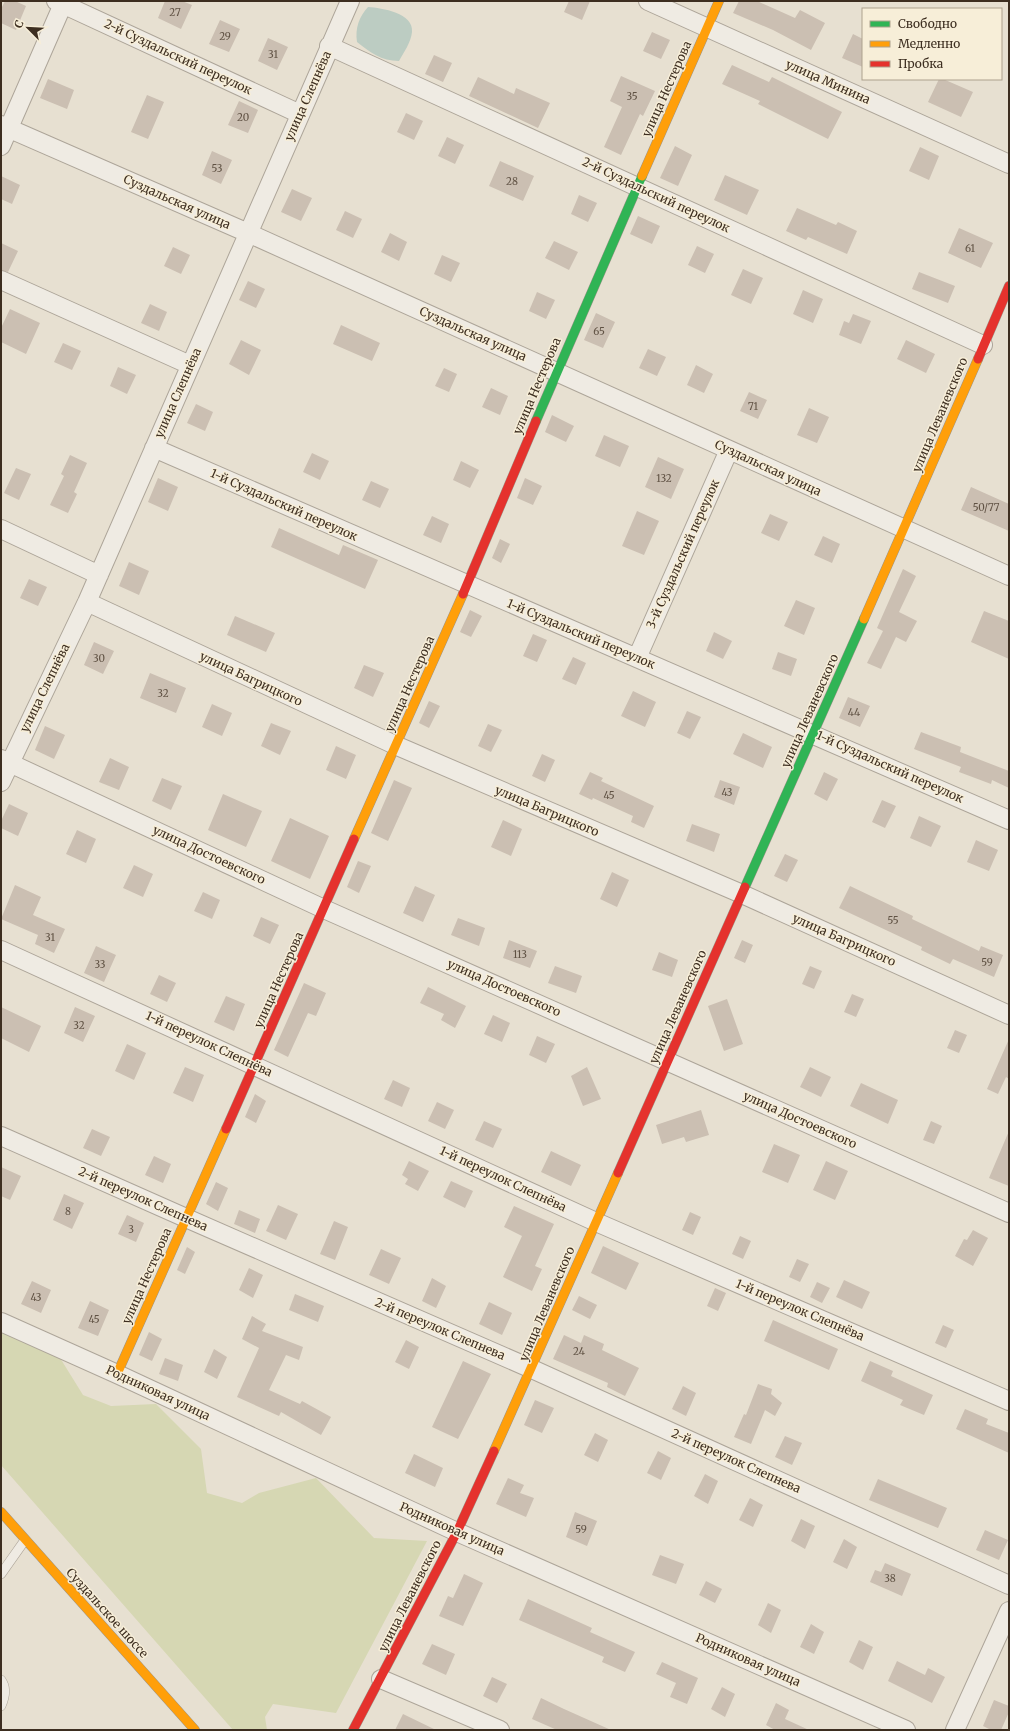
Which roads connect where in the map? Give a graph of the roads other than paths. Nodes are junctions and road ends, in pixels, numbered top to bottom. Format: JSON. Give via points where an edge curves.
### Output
{"nodes":[{"id":1,"x":350,"y":1,"type":"edge"},
{"id":2,"x":648,"y":1,"type":"edge"},
{"id":3,"x":719,"y":1,"type":"edge"},
{"id":4,"x":59,"y":3,"type":"edge"},
{"id":5,"x":707,"y":28,"type":"junction"},
{"id":6,"x":329,"y":46,"type":"junction"},
{"id":7,"x":300,"y":114,"type":"junction"},
{"id":8,"x":5,"y":127,"type":"edge"},
{"id":9,"x":1,"y":146,"type":"edge"},
{"id":10,"x":1009,"y":164,"type":"edge"},
{"id":11,"x":638,"y":186,"type":"junction"},
{"id":12,"x":248,"y":233,"type":"junction"},
{"id":13,"x":1,"y":280,"type":"edge"},
{"id":14,"x":1009,"y":286,"type":"edge"},
{"id":15,"x":983,"y":345,"type":"junction"},
{"id":16,"x":190,"y":365,"type":"junction"},
{"id":17,"x":556,"y":372,"type":"junction"},
{"id":18,"x":154,"y":448,"type":"junction"},
{"id":19,"x":729,"y":450,"type":"junction"},
{"id":20,"x":1,"y":529,"type":"edge"},
{"id":21,"x":904,"y":530,"type":"junction"},
{"id":22,"x":99,"y":575,"type":"junction"},
{"id":23,"x":1009,"y":576,"type":"edge"},
{"id":24,"x":467,"y":585,"type":"junction"},
{"id":25,"x":87,"y":602,"type":"junction"},
{"id":26,"x":637,"y":658,"type":"junction"},
{"id":27,"x":813,"y":733,"type":"junction"},
{"id":28,"x":395,"y":745,"type":"junction"},
{"id":29,"x":5,"y":761,"type":"edge"},
{"id":30,"x":1,"y":782,"type":"edge"},
{"id":31,"x":1009,"y":820,"type":"edge"},
{"id":32,"x":742,"y":894,"type":"junction"},
{"id":33,"x":324,"y":909,"type":"junction"},
{"id":34,"x":1,"y":950,"type":"edge"},
{"id":35,"x":1009,"y":1015,"type":"edge"},
{"id":36,"x":667,"y":1061,"type":"junction"},
{"id":37,"x":254,"y":1065,"type":"junction"},
{"id":38,"x":1,"y":1136,"type":"edge"},
{"id":39,"x":1009,"y":1213,"type":"edge"},
{"id":40,"x":186,"y":1218,"type":"junction"},
{"id":41,"x":596,"y":1222,"type":"junction"},
{"id":42,"x":1,"y":1322,"type":"edge"},
{"id":43,"x":532,"y":1368,"type":"junction"},
{"id":44,"x":117,"y":1374,"type":"junction"},
{"id":45,"x":1009,"y":1401,"type":"edge"},
{"id":46,"x":1,"y":1512,"type":"edge"},
{"id":47,"x":457,"y":1532,"type":"junction"},
{"id":48,"x":26,"y":1540,"type":"junction"},
{"id":49,"x":1,"y":1574,"type":"edge"},
{"id":50,"x":1009,"y":1585,"type":"edge"},
{"id":51,"x":1009,"y":1611,"type":"edge"},
{"id":52,"x":381,"y":1679,"type":"junction"},
{"id":53,"x":1,"y":1680,"type":"edge"},
{"id":54,"x":1,"y":1706,"type":"edge"},
{"id":55,"x":195,"y":1730,"type":"edge"},
{"id":56,"x":353,"y":1730,"type":"edge"},
{"id":57,"x":500,"y":1730,"type":"edge"},
{"id":58,"x":906,"y":1730,"type":"edge"},
{"id":59,"x":955,"y":1730,"type":"edge"}],
"edges":[{"from":1,"to":6,"type":"street","name":"улица Слепнёва"},
{"from":2,"to":5,"type":"street","name":"улица Минина"},
{"from":3,"to":5,"type":"street","name":"улица Нестерова"},
{"from":4,"to":7,"type":"street","name":"2-й Суздальский переулок"},
{"from":4,"to":8,"type":"street"},
{"from":5,"to":10,"type":"street","name":"улица Минина"},
{"from":5,"to":11,"type":"street","name":"улица Нестерова"},
{"from":6,"to":7,"type":"street","name":"улица Слепнёва"},
{"from":6,"to":11,"type":"street","name":"2-й Суздальский переулок"},
{"from":7,"to":12,"type":"street","name":"улица Слепнёва"},
{"from":8,"to":9,"type":"street"},
{"from":8,"to":12,"type":"street","name":"Суздальская улица"},
{"from":11,"to":15,"type":"street","name":"2-й Суздальский переулок"},
{"from":11,"to":17,"type":"street","name":"улица Нестерова"},
{"from":12,"to":16,"type":"street","name":"улица Слепнёва"},
{"from":12,"to":17,"type":"street","name":"Суздальская улица"},
{"from":13,"to":16,"type":"street"},
{"from":14,"to":15,"type":"street","name":"улица Леваневского"},
{"from":15,"to":21,"type":"street","name":"улица Леваневского"},
{"from":16,"to":18,"type":"street","name":"улица Слепнёва"},
{"from":17,"to":19,"type":"street","name":"Суздальская улица"},
{"from":17,"to":24,"type":"street","name":"улица Нестерова"},
{"from":18,"to":22,"type":"street","name":"улица Слепнёва"},
{"from":18,"to":24,"type":"street","name":"1-й Суздальский переулок"},
{"from":19,"to":21,"type":"street","name":"Суздальская улица"},
{"from":19,"to":26,"type":"street","name":"3-й Суздальский переулок"},
{"from":20,"to":22,"type":"street"},
{"from":21,"to":23,"type":"street","name":"Суздальская улица"},
{"from":21,"to":27,"type":"street","name":"улица Леваневского"},
{"from":22,"to":25,"type":"street","name":"улица Слепнёва"},
{"from":24,"to":26,"type":"street","name":"1-й Суздальский переулок"},
{"from":24,"to":28,"type":"street","name":"улица Нестерова"},
{"from":25,"to":28,"type":"street","name":"улица Багрицкого"},
{"from":25,"to":29,"type":"street","name":"улица Слепнёва"},
{"from":26,"to":27,"type":"street","name":"1-й Суздальский переулок"},
{"from":27,"to":31,"type":"street","name":"1-й Суздальский переулок"},
{"from":27,"to":32,"type":"street","name":"улица Леваневского"},
{"from":28,"to":32,"type":"street","name":"улица Багрицкого"},
{"from":28,"to":33,"type":"street","name":"улица Нестерова"},
{"from":29,"to":30,"type":"street","name":"улица Слепнёва"},
{"from":29,"to":33,"type":"street","name":"улица Достоевского"},
{"from":32,"to":35,"type":"street","name":"улица Багрицкого"},
{"from":32,"to":36,"type":"street","name":"улица Леваневского"},
{"from":33,"to":36,"type":"street","name":"улица Достоевского"},
{"from":33,"to":37,"type":"street","name":"улица Нестерова"},
{"from":34,"to":37,"type":"street","name":"1-й переулок Слепнёва"},
{"from":36,"to":39,"type":"street","name":"улица Достоевского"},
{"from":36,"to":41,"type":"street","name":"улица Леваневского"},
{"from":37,"to":40,"type":"street","name":"улица Нестерова"},
{"from":37,"to":41,"type":"street","name":"1-й переулок Слепнёва"},
{"from":38,"to":40,"type":"street","name":"2-й переулок Слепнева"},
{"from":40,"to":43,"type":"street","name":"2-й переулок Слепнева"},
{"from":40,"to":44,"type":"street","name":"улица Нестерова"},
{"from":41,"to":43,"type":"street","name":"улица Леваневского"},
{"from":41,"to":45,"type":"street","name":"1-й переулок Слепнёва"},
{"from":42,"to":44,"type":"street","name":"Родниковая улица"},
{"from":43,"to":47,"type":"street","name":"улица Леваневского"},
{"from":43,"to":50,"type":"street","name":"2-й переулок Слепнева"},
{"from":44,"to":47,"type":"street","name":"Родниковая улица"},
{"from":46,"to":48,"type":"street","name":"Суздальское шоссе"},
{"from":47,"to":52,"type":"street","name":"улица Леваневского"},
{"from":47,"to":58,"type":"street","name":"Родниковая улица"},
{"from":48,"to":49,"type":"lane"},
{"from":48,"to":55,"type":"street","name":"Суздальское шоссе"},
{"from":51,"to":59,"type":"street"},
{"from":52,"to":56,"type":"street","name":"улица Леваневского"},
{"from":52,"to":57,"type":"street"},
{"from":53,"to":54,"type":"lane","via":[[5,1693]]}]}
